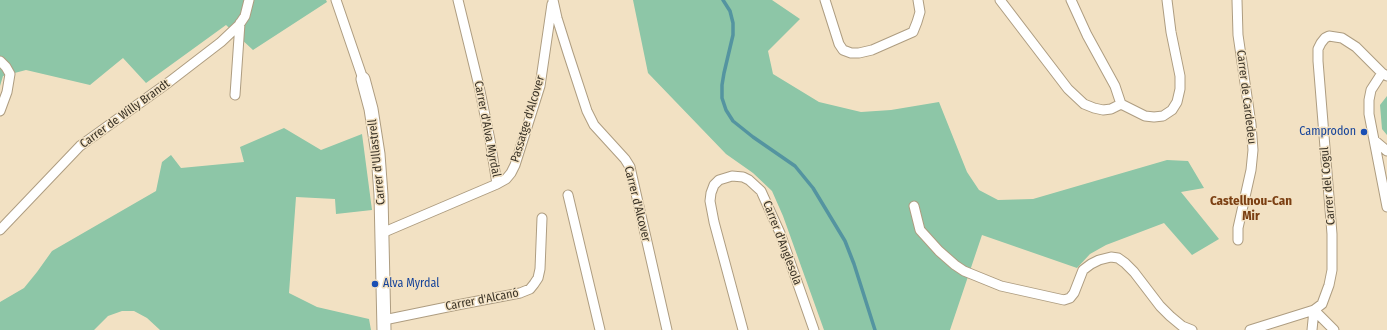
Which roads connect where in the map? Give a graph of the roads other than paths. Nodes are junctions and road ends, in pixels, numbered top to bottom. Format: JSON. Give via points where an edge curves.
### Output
{"nodes":[{"id":1,"x":249,"y":0,"type":"edge"},
{"id":2,"x":336,"y":0,"type":"edge"},
{"id":3,"x":458,"y":0,"type":"edge"},
{"id":4,"x":553,"y":0,"type":"edge"},
{"id":5,"x":825,"y":0,"type":"edge"},
{"id":6,"x":918,"y":0,"type":"edge"},
{"id":7,"x":1000,"y":0,"type":"edge"},
{"id":8,"x":1071,"y":0,"type":"edge"},
{"id":9,"x":1167,"y":0,"type":"edge"},
{"id":10,"x":1237,"y":0,"type":"edge"},
{"id":11,"x":240,"y":23,"type":"junction"},
{"id":12,"x":0,"y":61,"type":"edge"},
{"id":13,"x":1385,"y":74,"type":"edge"},
{"id":14,"x":363,"y":79,"type":"joint"},
{"id":15,"x":235,"y":95,"type":"dead end"},
{"id":16,"x":1121,"y":104,"type":"junction"},
{"id":17,"x":0,"y":111,"type":"edge"},
{"id":18,"x":1374,"y":140,"type":"junction"},
{"id":19,"x":1387,"y":151,"type":"edge"},
{"id":20,"x":497,"y":184,"type":"junction"},
{"id":21,"x":568,"y":195,"type":"dead end"},
{"id":22,"x":914,"y":206,"type":"dead end"},
{"id":23,"x":1387,"y":207,"type":"edge"},
{"id":24,"x":542,"y":218,"type":"dead end"},
{"id":25,"x":0,"y":230,"type":"edge"},
{"id":26,"x":382,"y":233,"type":"junction"},
{"id":27,"x":1238,"y":240,"type":"dead end"},
{"id":28,"x":1314,"y":310,"type":"junction"},
{"id":29,"x":384,"y":325,"type":"edge"},
{"id":30,"x":1179,"y":328,"type":"edge"},
{"id":31,"x":600,"y":330,"type":"edge"},
{"id":32,"x":667,"y":330,"type":"edge"},
{"id":33,"x":743,"y":330,"type":"edge"},
{"id":34,"x":814,"y":330,"type":"edge"},
{"id":35,"x":1192,"y":330,"type":"edge"},
{"id":36,"x":1250,"y":330,"type":"edge"},
{"id":37,"x":1312,"y":330,"type":"edge"},
{"id":38,"x":1334,"y":330,"type":"edge"}],
"edges":[{"from":1,"to":11,"type":"street","name":"Carrer de Willy Brandt","via":[[245,16]]},
{"from":2,"to":14,"type":"street","name":"Carrer d'Ullastrell"},
{"from":3,"to":20,"type":"street","name":"Carrer d'Alva Myrdal","via":[[479,86]]},
{"from":4,"to":20,"type":"street","name":"Passatge d'Alcover","via":[[540,86],[515,165],[511,174]]},
{"from":4,"to":32,"type":"street","name":"Carrer d'Alcover","via":[[590,118],[630,167]]},
{"from":5,"to":6,"type":"street","via":[[839,44],[844,50],[859,53],[913,32],[920,12]]},
{"from":7,"to":16,"type":"street","via":[[1068,89],[1084,104],[1103,110]]},
{"from":8,"to":16,"type":"street","via":[[1115,86]]},
{"from":9,"to":16,"type":"street","via":[[1180,76],[1177,102],[1172,110],[1163,116],[1154,117],[1145,116]]},
{"from":10,"to":27,"type":"street","name":"Carrer de Cardedeu","via":[[1238,35],[1252,124],[1253,150]]},
{"from":11,"to":15,"type":"street"},
{"from":11,"to":25,"type":"street","name":"Carrer de Willy Brandt","via":[[221,42],[169,82],[80,146]]},
{"from":12,"to":17,"type":"street","via":[[10,74]]},
{"from":13,"to":18,"type":"street","via":[[1371,90],[1369,100]]},
{"from":13,"to":28,"type":"street","name":"Carrer del Cogul","via":[[1356,47],[1342,38],[1324,38],[1318,49],[1332,234],[1332,270],[1322,304]]},
{"from":14,"to":26,"type":"street","name":"Carrer d'Ullastrell","via":[[378,154]]},
{"from":18,"to":19,"type":"street"},
{"from":18,"to":23,"type":"street"},
{"from":20,"to":26,"type":"street","name":"Carrer d'Alva Myrdal"},
{"from":21,"to":31,"type":"street"},
{"from":22,"to":30,"type":"street","via":[[920,230],[939,251],[964,271],[1001,286],[1064,300],[1074,293],[1083,270],[1099,260],[1118,258],[1134,272]]},
{"from":24,"to":29,"type":"street","name":"Carrer d'Alcanó","via":[[540,269],[538,278],[530,289],[450,306]]},
{"from":26,"to":29,"type":"street","name":"Carrer d'Ullastrell"},
{"from":28,"to":36,"type":"street"},
{"from":28,"to":37,"type":"street"},
{"from":28,"to":38,"type":"street"},
{"from":30,"to":35,"type":"street"},
{"from":33,"to":34,"type":"street","name":"Carrer d'Anglesola","via":[[710,201],[714,185],[719,180],[732,176],[749,180],[761,191],[780,233]]}]}
